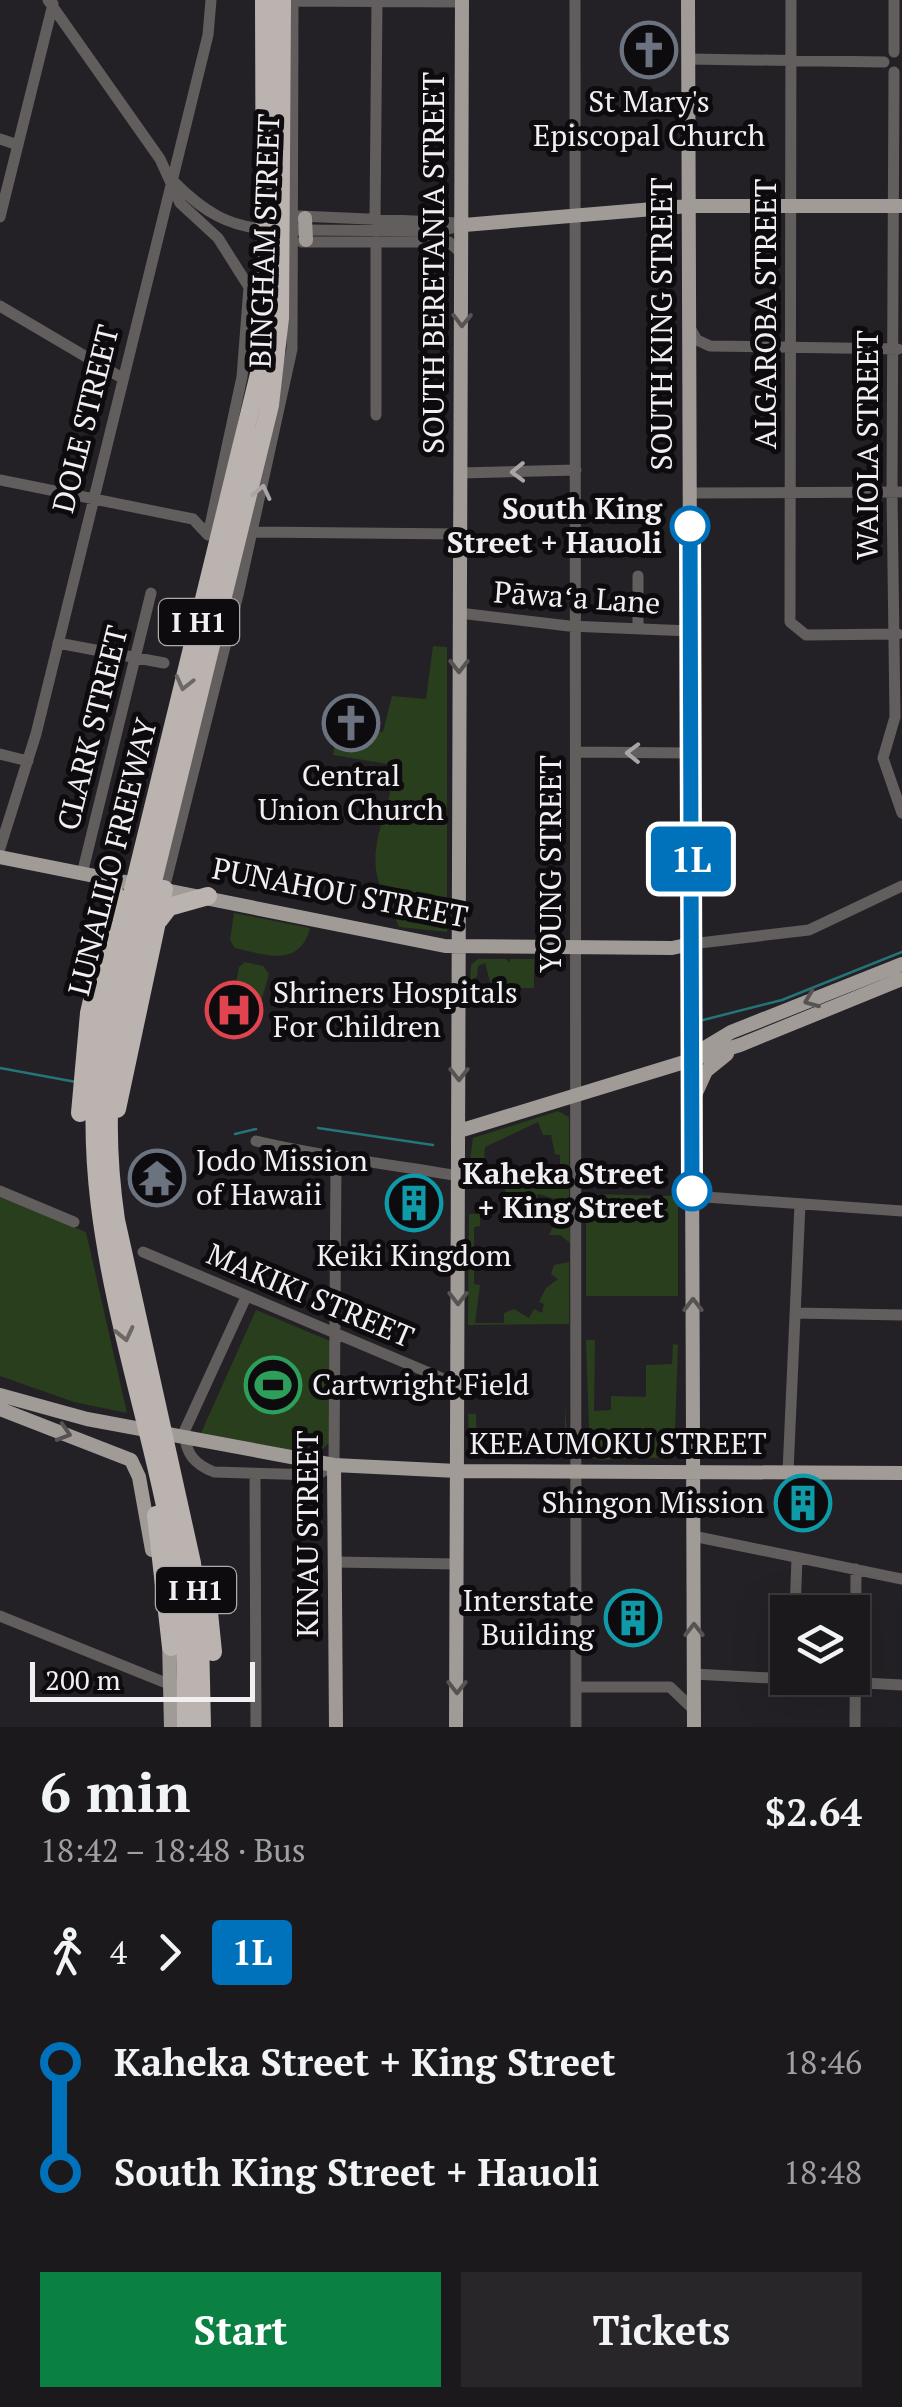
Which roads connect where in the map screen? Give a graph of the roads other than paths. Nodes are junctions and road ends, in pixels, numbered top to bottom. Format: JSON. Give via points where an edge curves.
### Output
{"nodes":[{"id":1,"x":66,"y":0,"type":"edge"},
{"id":2,"x":211,"y":0,"type":"edge"},
{"id":3,"x":264,"y":0,"type":"edge"},
{"id":4,"x":282,"y":0,"type":"edge"},
{"id":5,"x":293,"y":0,"type":"edge"},
{"id":6,"x":377,"y":0,"type":"edge"},
{"id":7,"x":575,"y":0,"type":"edge"},
{"id":8,"x":688,"y":0,"type":"edge"},
{"id":9,"x":791,"y":0,"type":"edge"},
{"id":10,"x":894,"y":0,"type":"edge"},
{"id":11,"x":462,"y":1,"type":"edge"},
{"id":12,"x":52,"y":2,"type":"edge"},
{"id":13,"x":898,"y":54,"type":"edge"},
{"id":14,"x":294,"y":59,"type":"junction"},
{"id":15,"x":689,"y":59,"type":"junction"},
{"id":16,"x":792,"y":61,"type":"junction"},
{"id":17,"x":884,"y":62,"type":"junction"},
{"id":18,"x":898,"y":70,"type":"edge"},
{"id":19,"x":0,"y":139,"type":"edge"},
{"id":20,"x":18,"y":145,"type":"junction"},
{"id":21,"x":282,"y":175,"type":"junction"},
{"id":22,"x":172,"y":181,"type":"junction"},
{"id":23,"x":689,"y":206,"type":"junction"},
{"id":24,"x":791,"y":206,"type":"junction"},
{"id":25,"x":898,"y":206,"type":"edge"},
{"id":26,"x":198,"y":213,"type":"junction"},
{"id":27,"x":575,"y":216,"type":"junction"},
{"id":28,"x":0,"y":217,"type":"edge"},
{"id":29,"x":164,"y":218,"type":"junction"},
{"id":30,"x":375,"y":220,"type":"junction"},
{"id":31,"x":464,"y":224,"type":"junction"},
{"id":32,"x":302,"y":229,"type":"junction"},
{"id":33,"x":440,"y":230,"type":"junction"},
{"id":34,"x":376,"y":241,"type":"junction"},
{"id":35,"x":418,"y":242,"type":"junction"},
{"id":36,"x":463,"y":262,"type":"junction"},
{"id":37,"x":0,"y":306,"type":"edge"},
{"id":38,"x":690,"y":326,"type":"junction"},
{"id":39,"x":791,"y":348,"type":"junction"},
{"id":40,"x":898,"y":349,"type":"edge"},
{"id":41,"x":122,"y":378,"type":"junction"},
{"id":42,"x":376,"y":415,"type":"dead end"},
{"id":43,"x":576,"y":470,"type":"junction"},
{"id":44,"x":460,"y":473,"type":"junction"},
{"id":45,"x":0,"y":480,"type":"edge"},
{"id":46,"x":790,"y":492,"type":"junction"},
{"id":47,"x":897,"y":492,"type":"edge"},
{"id":48,"x":690,"y":493,"type":"junction"},
{"id":49,"x":92,"y":498,"type":"junction"},
{"id":50,"x":212,"y":511,"type":"junction"},
{"id":51,"x":194,"y":519,"type":"junction"},
{"id":52,"x":253,"y":532,"type":"junction"},
{"id":53,"x":208,"y":534,"type":"junction"},
{"id":54,"x":460,"y":534,"type":"junction"},
{"id":55,"x":638,"y":576,"type":"dead end"},
{"id":56,"x":151,"y":594,"type":"dead end"},
{"id":57,"x":460,"y":614,"type":"junction"},
{"id":58,"x":576,"y":627,"type":"junction"},
{"id":59,"x":638,"y":629,"type":"junction"},
{"id":60,"x":197,"y":631,"type":"junction"},
{"id":61,"x":690,"y":631,"type":"junction"},
{"id":62,"x":898,"y":634,"type":"edge"},
{"id":63,"x":58,"y":644,"type":"junction"},
{"id":64,"x":136,"y":658,"type":"junction"},
{"id":65,"x":164,"y":663,"type":"dead end"},
{"id":66,"x":899,"y":701,"type":"edge"},
{"id":67,"x":576,"y":752,"type":"junction"},
{"id":68,"x":691,"y":753,"type":"junction"},
{"id":69,"x":0,"y":754,"type":"edge"},
{"id":70,"x":28,"y":761,"type":"junction"},
{"id":71,"x":902,"y":813,"type":"edge"},
{"id":72,"x":0,"y":848,"type":"edge"},
{"id":73,"x":0,"y":857,"type":"edge"},
{"id":74,"x":82,"y":874,"type":"junction"},
{"id":75,"x":108,"y":879,"type":"junction"},
{"id":76,"x":902,"y":886,"type":"edge"},
{"id":77,"x":164,"y":889,"type":"junction"},
{"id":78,"x":208,"y":896,"type":"junction"},
{"id":79,"x":159,"y":920,"type":"junction"},
{"id":80,"x":692,"y":944,"type":"junction"},
{"id":81,"x":459,"y":946,"type":"junction"},
{"id":82,"x":575,"y":949,"type":"junction"},
{"id":83,"x":902,"y":964,"type":"edge"},
{"id":84,"x":902,"y":980,"type":"edge"},
{"id":85,"x":692,"y":1012,"type":"junction"},
{"id":86,"x":735,"y":1038,"type":"junction"},
{"id":87,"x":692,"y":1056,"type":"junction"},
{"id":88,"x":579,"y":1094,"type":"junction"},
{"id":89,"x":692,"y":1102,"type":"junction"},
{"id":90,"x":459,"y":1131,"type":"junction"},
{"id":91,"x":256,"y":1141,"type":"dead end"},
{"id":92,"x":336,"y":1160,"type":"junction"},
{"id":93,"x":458,"y":1176,"type":"junction"},
{"id":94,"x":0,"y":1192,"type":"edge"},
{"id":95,"x":692,"y":1196,"type":"junction"},
{"id":96,"x":800,"y":1204,"type":"junction"},
{"id":97,"x":902,"y":1211,"type":"edge"},
{"id":98,"x":116,"y":1220,"type":"junction"},
{"id":99,"x":74,"y":1222,"type":"dead end"},
{"id":100,"x":103,"y":1239,"type":"junction"},
{"id":101,"x":143,"y":1252,"type":"dead end"},
{"id":102,"x":246,"y":1297,"type":"junction"},
{"id":103,"x":795,"y":1313,"type":"junction"},
{"id":104,"x":902,"y":1315,"type":"edge"},
{"id":105,"x":336,"y":1334,"type":"junction"},
{"id":106,"x":458,"y":1385,"type":"junction"},
{"id":107,"x":3,"y":1403,"type":"edge"},
{"id":108,"x":170,"y":1456,"type":"junction"},
{"id":109,"x":334,"y":1465,"type":"junction"},
{"id":110,"x":457,"y":1471,"type":"junction"},
{"id":111,"x":577,"y":1471,"type":"junction"},
{"id":112,"x":693,"y":1472,"type":"junction"},
{"id":113,"x":788,"y":1472,"type":"junction"},
{"id":114,"x":902,"y":1472,"type":"edge"},
{"id":115,"x":255,"y":1476,"type":"junction"},
{"id":116,"x":158,"y":1480,"type":"junction"},
{"id":117,"x":693,"y":1536,"type":"junction"},
{"id":118,"x":797,"y":1558,"type":"junction"},
{"id":119,"x":335,"y":1562,"type":"junction"},
{"id":120,"x":457,"y":1564,"type":"junction"},
{"id":121,"x":856,"y":1569,"type":"junction"},
{"id":122,"x":902,"y":1579,"type":"edge"},
{"id":123,"x":796,"y":1595,"type":"edge"},
{"id":124,"x":856,"y":1595,"type":"edge"},
{"id":125,"x":0,"y":1616,"type":"edge"},
{"id":126,"x":171,"y":1647,"type":"junction"},
{"id":127,"x":694,"y":1674,"type":"junction"},
{"id":128,"x":770,"y":1677,"type":"edge"},
{"id":129,"x":870,"y":1683,"type":"edge"},
{"id":130,"x":171,"y":1685,"type":"junction"},
{"id":131,"x":902,"y":1685,"type":"edge"},
{"id":132,"x":576,"y":1687,"type":"junction"},
{"id":133,"x":854,"y":1695,"type":"edge"},
{"id":134,"x":694,"y":1710,"type":"junction"},
{"id":135,"x":171,"y":1727,"type":"edge"},
{"id":136,"x":186,"y":1727,"type":"edge"},
{"id":137,"x":202,"y":1727,"type":"edge"},
{"id":138,"x":214,"y":1727,"type":"edge"},
{"id":139,"x":256,"y":1727,"type":"edge"},
{"id":140,"x":336,"y":1727,"type":"edge"},
{"id":141,"x":456,"y":1727,"type":"edge"},
{"id":142,"x":576,"y":1727,"type":"edge"},
{"id":143,"x":694,"y":1727,"type":"edge"},
{"id":144,"x":855,"y":1727,"type":"edge"}],
"edges":[{"from":1,"to":12,"type":"street"},
{"from":2,"to":22,"type":"street","name":"DOLE STREET"},
{"from":3,"to":60,"type":"highway","name":"LUNALILO FREEWAY","number":"I H1","via":[[262,348]]},
{"from":4,"to":21,"type":"highway","name":"LUNALILO FREEWAY","number":"I H1"},
{"from":5,"to":6,"type":"street"},
{"from":5,"to":14,"type":"street","name":"BINGHAM STREET"},
{"from":6,"to":11,"type":"street"},
{"from":6,"to":30,"type":"street"},
{"from":7,"to":27,"type":"street","name":"YOUNG STREET"},
{"from":8,"to":15,"type":"main road","name":"SOUTH KING STREET"},
{"from":9,"to":16,"type":"street","name":"ALGAROBA STREET"},
{"from":10,"to":13,"type":"street"},
{"from":11,"to":31,"type":"main road","name":"SOUTH BERETANIA STREET"},
{"from":12,"to":20,"type":"street"},
{"from":12,"to":22,"type":"street"},
{"from":13,"to":17,"type":"street"},
{"from":14,"to":21,"type":"highway"},
{"from":14,"to":32,"type":"street","name":"BINGHAM STREET"},
{"from":15,"to":16,"type":"street"},
{"from":15,"to":23,"type":"main road","name":"SOUTH KING STREET"},
{"from":16,"to":17,"type":"street"},
{"from":16,"to":24,"type":"street","name":"ALGAROBA STREET"},
{"from":17,"to":18,"type":"street"},
{"from":18,"to":25,"type":"street","name":"WAIOLA STREET"},
{"from":19,"to":20,"type":"street"},
{"from":20,"to":28,"type":"street"},
{"from":21,"to":98,"type":"highway","name":"LUNALILO FREEWAY","number":"I H1","via":[[280,318],[270,405],[109,1070],[107,1142]]},
{"from":22,"to":26,"type":"street","via":[[180,203]]},
{"from":22,"to":29,"type":"street","name":"DOLE STREET"},
{"from":23,"to":24,"type":"main road"},
{"from":23,"to":27,"type":"main road"},
{"from":23,"to":38,"type":"main road","name":"SOUTH KING STREET"},
{"from":24,"to":25,"type":"main road"},
{"from":24,"to":39,"type":"street","name":"ALGAROBA STREET"},
{"from":25,"to":40,"type":"street","name":"WAIOLA STREET"},
{"from":26,"to":29,"type":"street"},
{"from":26,"to":32,"type":"street","via":[[244,227]]},
{"from":26,"to":50,"type":"street","via":[[249,287],[242,377]]},
{"from":27,"to":31,"type":"main road"},
{"from":27,"to":43,"type":"street","name":"YOUNG STREET"},
{"from":29,"to":41,"type":"street","name":"DOLE STREET"},
{"from":30,"to":31,"type":"street"},
{"from":30,"to":32,"type":"street"},
{"from":31,"to":33,"type":"street"},
{"from":31,"to":36,"type":"main road","name":"SOUTH BERETANIA STREET"},
{"from":32,"to":33,"type":"street"},
{"from":32,"to":34,"type":"street"},
{"from":52,"to":32,"type":"street","name":"BINGHAM STREET","one_way":true,"via":[[292,350]]},
{"from":33,"to":35,"type":"street"},
{"from":34,"to":35,"type":"street"},
{"from":34,"to":42,"type":"street"},
{"from":35,"to":36,"type":"street","via":[[454,243]]},
{"from":36,"to":44,"type":"main road","name":"SOUTH BERETANIA STREET","one_way":true},
{"from":37,"to":41,"type":"street"},
{"from":38,"to":39,"type":"street","via":[[696,340],[710,346]]},
{"from":38,"to":48,"type":"main road","name":"SOUTH KING STREET"},
{"from":39,"to":40,"type":"street"},
{"from":39,"to":46,"type":"street","name":"ALGAROBA STREET"},
{"from":40,"to":47,"type":"street","name":"WAIOLA STREET"},
{"from":41,"to":49,"type":"street","name":"DOLE STREET"},
{"from":43,"to":44,"type":"street","one_way":true},
{"from":43,"to":58,"type":"street","name":"YOUNG STREET"},
{"from":44,"to":54,"type":"main road","name":"SOUTH BERETANIA STREET"},
{"from":45,"to":49,"type":"street"},
{"from":46,"to":47,"type":"street"},
{"from":46,"to":48,"type":"street"},
{"from":46,"to":62,"type":"street","name":"ALGAROBA STREET","via":[[793,628],[806,635]]},
{"from":47,"to":62,"type":"street","name":"WAIOLA STREET"},
{"from":48,"to":61,"type":"main road","name":"SOUTH KING STREET"},
{"from":49,"to":51,"type":"street"},
{"from":49,"to":63,"type":"street","name":"DOLE STREET"},
{"from":50,"to":51,"type":"street"},
{"from":50,"to":53,"type":"street"},
{"from":51,"to":53,"type":"street"},
{"from":52,"to":54,"type":"street"},
{"from":52,"to":77,"type":"street","name":"BINGHAM STREET"},
{"from":53,"to":60,"type":"highway"},
{"from":54,"to":57,"type":"main road","name":"SOUTH BERETANIA STREET"},
{"from":55,"to":59,"type":"street"},
{"from":56,"to":64,"type":"street","name":"CLARK STREET"},
{"from":57,"to":58,"type":"street","name":"Pāwaʻa Lane"},
{"from":57,"to":81,"type":"main road","name":"SOUTH BERETANIA STREET","one_way":true},
{"from":58,"to":59,"type":"street","name":"Pāwaʻa Lane"},
{"from":58,"to":67,"type":"street","name":"YOUNG STREET"},
{"from":59,"to":61,"type":"street","name":"Pāwaʻa Lane"},
{"from":60,"to":100,"type":"highway","name":"LUNALILO FREEWAY","number":"I H1","one_way":true,"via":[[99,1037],[92,1145]]},
{"from":61,"to":68,"type":"main road","name":"SOUTH KING STREET"},
{"from":62,"to":66,"type":"street","name":"WAIOLA STREET"},
{"from":63,"to":64,"type":"street"},
{"from":63,"to":70,"type":"street","name":"DOLE STREET"},
{"from":64,"to":65,"type":"street"},
{"from":64,"to":74,"type":"street","name":"CLARK STREET"},
{"from":66,"to":71,"type":"street","name":"WAIOLA STREET","via":[[883,758]]},
{"from":68,"to":67,"type":"street","one_way":true},
{"from":67,"to":82,"type":"street","name":"YOUNG STREET"},
{"from":68,"to":80,"type":"main road","name":"SOUTH KING STREET"},
{"from":69,"to":70,"type":"street"},
{"from":70,"to":72,"type":"street","name":"DOLE STREET"},
{"from":73,"to":74,"type":"main road","name":"PUNAHOU STREET"},
{"from":74,"to":75,"type":"main road","name":"PUNAHOU STREET"},
{"from":75,"to":77,"type":"main road","name":"PUNAHOU STREET"},
{"from":75,"to":100,"type":"highway","via":[[116,896],[89,1013],[79,1130]]},
{"from":76,"to":80,"type":"street","name":"PUNAHOU STREET","via":[[808,930]]},
{"from":77,"to":78,"type":"main road","name":"PUNAHOU STREET"},
{"from":77,"to":79,"type":"highway"},
{"from":78,"to":79,"type":"highway","via":[[170,907]]},
{"from":78,"to":81,"type":"main road","name":"PUNAHOU STREET"},
{"from":79,"to":98,"type":"highway","via":[[116,1110]]},
{"from":80,"to":82,"type":"main road","name":"PUNAHOU STREET"},
{"from":80,"to":85,"type":"main road","name":"SOUTH KING STREET"},
{"from":81,"to":82,"type":"main road","name":"PUNAHOU STREET"},
{"from":81,"to":90,"type":"main road","name":"SOUTH BERETANIA STREET","one_way":true},
{"from":82,"to":88,"type":"street","name":"YOUNG STREET"},
{"from":83,"to":86,"type":"main road","one_way":true},
{"from":84,"to":86,"type":"main road"},
{"from":85,"to":86,"type":"main road","via":[[708,1034]]},
{"from":85,"to":87,"type":"main road","name":"SOUTH KING STREET"},
{"from":86,"to":87,"type":"main road"},
{"from":86,"to":89,"type":"main road"},
{"from":87,"to":88,"type":"main road"},
{"from":87,"to":89,"type":"main road","name":"SOUTH KING STREET"},
{"from":88,"to":90,"type":"main road"},
{"from":88,"to":111,"type":"street","name":"YOUNG STREET"},
{"from":89,"to":95,"type":"main road","name":"SOUTH KING STREET"},
{"from":90,"to":93,"type":"main road","name":"SOUTH BERETANIA STREET"},
{"from":91,"to":92,"type":"street"},
{"from":92,"to":93,"type":"street"},
{"from":92,"to":105,"type":"street","name":"KINAU STREET"},
{"from":93,"to":106,"type":"main road","name":"SOUTH BERETANIA STREET","one_way":true},
{"from":94,"to":99,"type":"street"},
{"from":95,"to":96,"type":"street"},
{"from":112,"to":95,"type":"main road","name":"SOUTH KING STREET","one_way":true},
{"from":96,"to":97,"type":"street"},
{"from":96,"to":103,"type":"street"},
{"from":98,"to":108,"type":"highway","name":"LUNALILO FREEWAY","number":"I H1"},
{"from":100,"to":116,"type":"highway","name":"LUNALILO FREEWAY","number":"I H1","one_way":true},
{"from":101,"to":102,"type":"street","name":"MAKIKI STREET"},
{"from":102,"to":105,"type":"street","name":"MAKIKI STREET"},
{"from":102,"to":115,"type":"street","name":"KEEAUMOKU STREET","via":[[184,1432],[185,1446],[201,1467]]},
{"from":103,"to":104,"type":"street"},
{"from":103,"to":113,"type":"street"},
{"from":105,"to":106,"type":"street","name":"MAKIKI STREET"},
{"from":105,"to":109,"type":"street","name":"KINAU STREET"},
{"from":106,"to":110,"type":"main road","name":"SOUTH BERETANIA STREET"},
{"from":107,"to":109,"type":"main road","name":"KEEAUMOKU STREET"},
{"from":107,"to":126,"type":"main road","one_way":true,"via":[[134,1463]]},
{"from":108,"to":137,"type":"highway","name":"LUNALILO FREEWAY","number":"I H1","via":[[197,1600]]},
{"from":108,"to":138,"type":"highway","via":[[212,1614]]},
{"from":109,"to":110,"type":"main road","name":"KEEAUMOKU STREET"},
{"from":109,"to":115,"type":"street","name":"KEEAUMOKU STREET","via":[[318,1475]]},
{"from":109,"to":119,"type":"main road","name":"KINAU STREET"},
{"from":110,"to":111,"type":"main road","name":"KEEAUMOKU STREET"},
{"from":110,"to":120,"type":"main road","name":"SOUTH BERETANIA STREET"},
{"from":111,"to":112,"type":"main road","name":"KEEAUMOKU STREET"},
{"from":111,"to":132,"type":"street","name":"YOUNG STREET"},
{"from":112,"to":113,"type":"main road","name":"KEEAUMOKU STREET"},
{"from":112,"to":117,"type":"main road","name":"SOUTH KING STREET"},
{"from":113,"to":114,"type":"main road","name":"KEEAUMOKU STREET"},
{"from":115,"to":139,"type":"street"},
{"from":116,"to":126,"type":"highway","via":[[154,1506]]},
{"from":116,"to":136,"type":"highway","name":"LUNALILO FREEWAY","number":"I H1","via":[[181,1592]]},
{"from":117,"to":118,"type":"street"},
{"from":127,"to":117,"type":"main road","name":"SOUTH KING STREET","one_way":true},
{"from":118,"to":121,"type":"street"},
{"from":118,"to":123,"type":"street"},
{"from":119,"to":120,"type":"street"},
{"from":119,"to":140,"type":"main road","name":"KINAU STREET"},
{"from":120,"to":141,"type":"main road","name":"SOUTH BERETANIA STREET","one_way":true},
{"from":121,"to":122,"type":"street"},
{"from":121,"to":124,"type":"street"},
{"from":125,"to":130,"type":"street"},
{"from":126,"to":130,"type":"main road"},
{"from":127,"to":128,"type":"street"},
{"from":127,"to":134,"type":"main road","name":"SOUTH KING STREET"},
{"from":129,"to":131,"type":"street"},
{"from":130,"to":135,"type":"main road"},
{"from":132,"to":134,"type":"street","via":[[670,1687]]},
{"from":132,"to":142,"type":"street","name":"YOUNG STREET"},
{"from":133,"to":144,"type":"street"},
{"from":134,"to":143,"type":"main road","name":"SOUTH KING STREET"}]}
